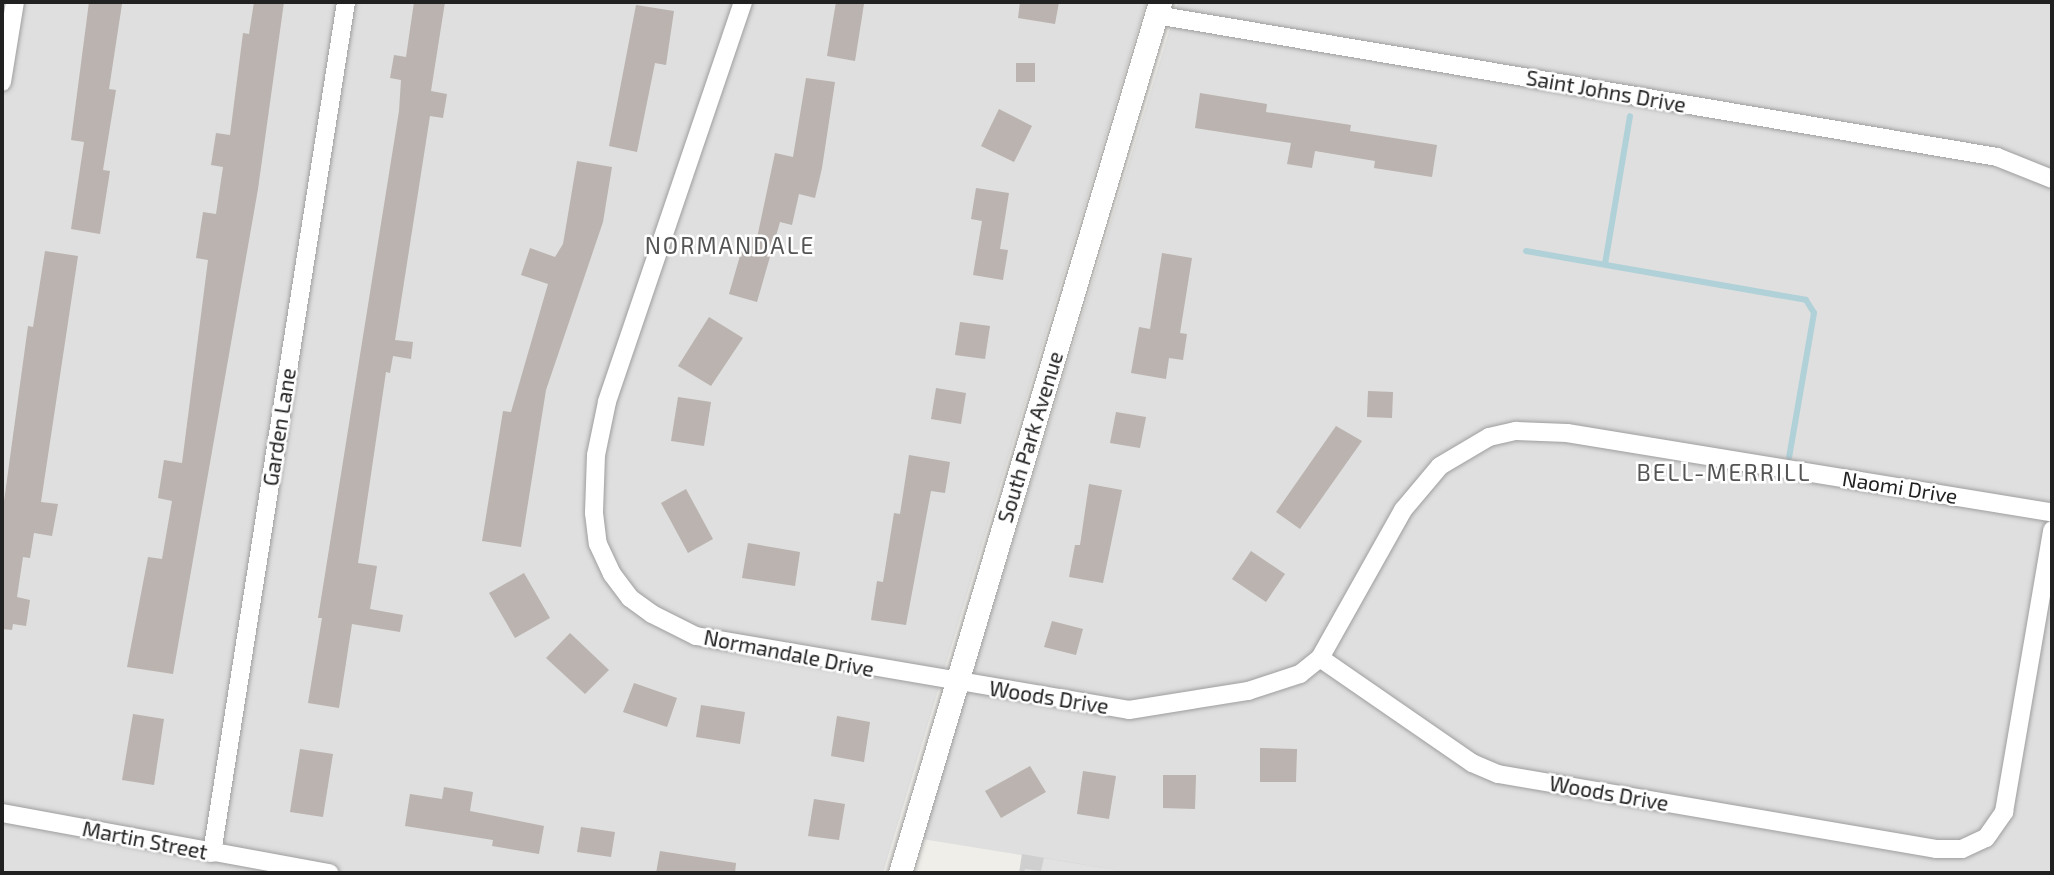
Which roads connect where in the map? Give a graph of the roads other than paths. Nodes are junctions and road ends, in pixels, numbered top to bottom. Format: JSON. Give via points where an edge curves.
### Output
{"nodes":[{"id":1,"x":15,"y":2,"type":"edge"},
{"id":2,"x":346,"y":2,"type":"edge"},
{"id":3,"x":743,"y":2,"type":"edge"},
{"id":4,"x":1158,"y":8,"type":"edge"},
{"id":5,"x":2,"y":82,"type":"edge"},
{"id":6,"x":2052,"y":179,"type":"edge"},
{"id":7,"x":2052,"y":512,"type":"edge"},
{"id":8,"x":2052,"y":530,"type":"edge"},
{"id":9,"x":1320,"y":658,"type":"junction"},
{"id":10,"x":957,"y":683,"type":"junction"},
{"id":11,"x":2,"y":813,"type":"edge"},
{"id":12,"x":212,"y":853,"type":"junction"},
{"id":13,"x":330,"y":873,"type":"edge"},
{"id":14,"x":900,"y":873,"type":"edge"}],
"edges":[{"from":1,"to":5,"type":"street"},
{"from":2,"to":12,"type":"street","name":"Garden Lane"},
{"from":3,"to":10,"type":"street","name":"Normandale Drive","via":[[607,401],[596,455],[598,544],[630,598],[696,636]]},
{"from":4,"to":6,"type":"street","name":"Saint Johns Drive","via":[[1997,157]]},
{"from":4,"to":10,"type":"street","name":"South Park Avenue"},
{"from":7,"to":9,"type":"street","name":"Naomi Drive","via":[[1567,433],[1516,431],[1463,450],[1423,485],[1403,510]]},
{"from":8,"to":9,"type":"street","name":"Woods Drive","via":[[2004,812],[1986,838],[1962,849],[1936,849],[1498,774],[1472,763]]},
{"from":9,"to":10,"type":"street","name":"Woods Drive","via":[[1300,674],[1248,691],[1150,710]]},
{"from":10,"to":14,"type":"street","name":"South Park Avenue"},
{"from":11,"to":12,"type":"street","name":"Martin Street"},
{"from":12,"to":13,"type":"street","name":"Martin Street"}]}
